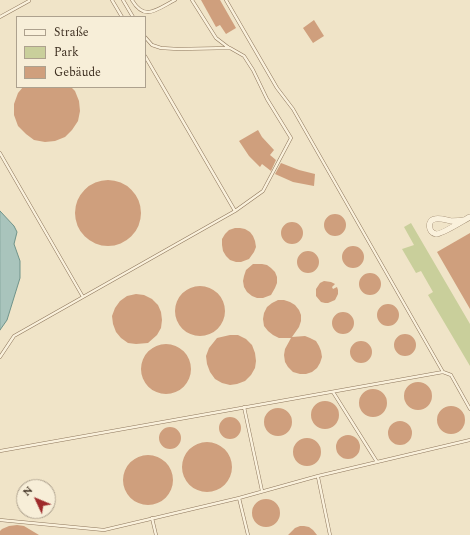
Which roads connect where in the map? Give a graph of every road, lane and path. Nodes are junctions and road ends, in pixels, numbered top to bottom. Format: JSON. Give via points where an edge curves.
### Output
{"nodes":[{"id":1,"x":29,"y":0,"type":"edge"},
{"id":2,"x":112,"y":0,"type":"edge"},
{"id":3,"x":123,"y":0,"type":"edge"},
{"id":4,"x":132,"y":0,"type":"edge"},
{"id":5,"x":175,"y":0,"type":"edge"},
{"id":6,"x":192,"y":0,"type":"edge"},
{"id":7,"x":226,"y":0,"type":"edge"},
{"id":8,"x":121,"y":16,"type":"edge"},
{"id":9,"x":132,"y":16,"type":"edge"},
{"id":10,"x":0,"y":17,"type":"edge"},
{"id":11,"x":146,"y":39,"type":"edge"},
{"id":12,"x":230,"y":48,"type":"junction"},
{"id":13,"x":146,"y":58,"type":"edge"},
{"id":14,"x":0,"y":153,"type":"edge"},
{"id":15,"x":235,"y":211,"type":"junction"},
{"id":16,"x":470,"y":217,"type":"edge"},
{"id":17,"x":464,"y":220,"type":"junction"},
{"id":18,"x":83,"y":297,"type":"junction"},
{"id":19,"x":0,"y":356,"type":"edge"},
{"id":20,"x":443,"y":372,"type":"junction"},
{"id":21,"x":333,"y":392,"type":"junction"},
{"id":22,"x":244,"y":407,"type":"junction"},
{"id":23,"x":470,"y":409,"type":"edge"},
{"id":24,"x":470,"y":440,"type":"edge"},
{"id":25,"x":0,"y":451,"type":"edge"},
{"id":26,"x":377,"y":462,"type":"junction"},
{"id":27,"x":318,"y":476,"type":"junction"},
{"id":28,"x":262,"y":491,"type":"junction"},
{"id":29,"x":239,"y":498,"type":"junction"},
{"id":30,"x":152,"y":518,"type":"junction"},
{"id":31,"x":0,"y":520,"type":"edge"},
{"id":32,"x":156,"y":535,"type":"edge"},
{"id":33,"x":248,"y":535,"type":"edge"},
{"id":34,"x":330,"y":535,"type":"edge"}],
"edges":[{"from":1,"to":10,"type":"lane"},
{"from":2,"to":8,"type":"lane"},
{"from":3,"to":9,"type":"lane"},
{"from":4,"to":5,"type":"lane","via":[[144,12],[153,12]]},
{"from":6,"to":12,"type":"lane","via":[[216,38]]},
{"from":7,"to":20,"type":"lane","via":[[276,88],[293,109]]},
{"from":11,"to":12,"type":"lane","via":[[152,45],[161,48]]},
{"from":12,"to":15,"type":"lane","via":[[244,56],[291,138],[263,191]]},
{"from":13,"to":15,"type":"lane"},
{"from":14,"to":18,"type":"lane"},
{"from":15,"to":18,"type":"lane"},
{"from":16,"to":17,"type":"street"},
{"from":17,"to":17,"type":"street","via":[[434,219],[429,225],[433,232],[441,234]]},
{"from":18,"to":19,"type":"lane","via":[[14,336]]},
{"from":20,"to":21,"type":"lane"},
{"from":20,"to":23,"type":"lane","via":[[451,375]]},
{"from":21,"to":22,"type":"lane"},
{"from":21,"to":26,"type":"lane"},
{"from":22,"to":25,"type":"lane"},
{"from":22,"to":28,"type":"lane"},
{"from":24,"to":26,"type":"lane"},
{"from":26,"to":27,"type":"lane"},
{"from":27,"to":28,"type":"lane"},
{"from":27,"to":34,"type":"lane"},
{"from":28,"to":29,"type":"lane"},
{"from":29,"to":30,"type":"lane"},
{"from":29,"to":33,"type":"lane"},
{"from":30,"to":31,"type":"lane","via":[[104,530]]},
{"from":30,"to":32,"type":"lane"}]}
